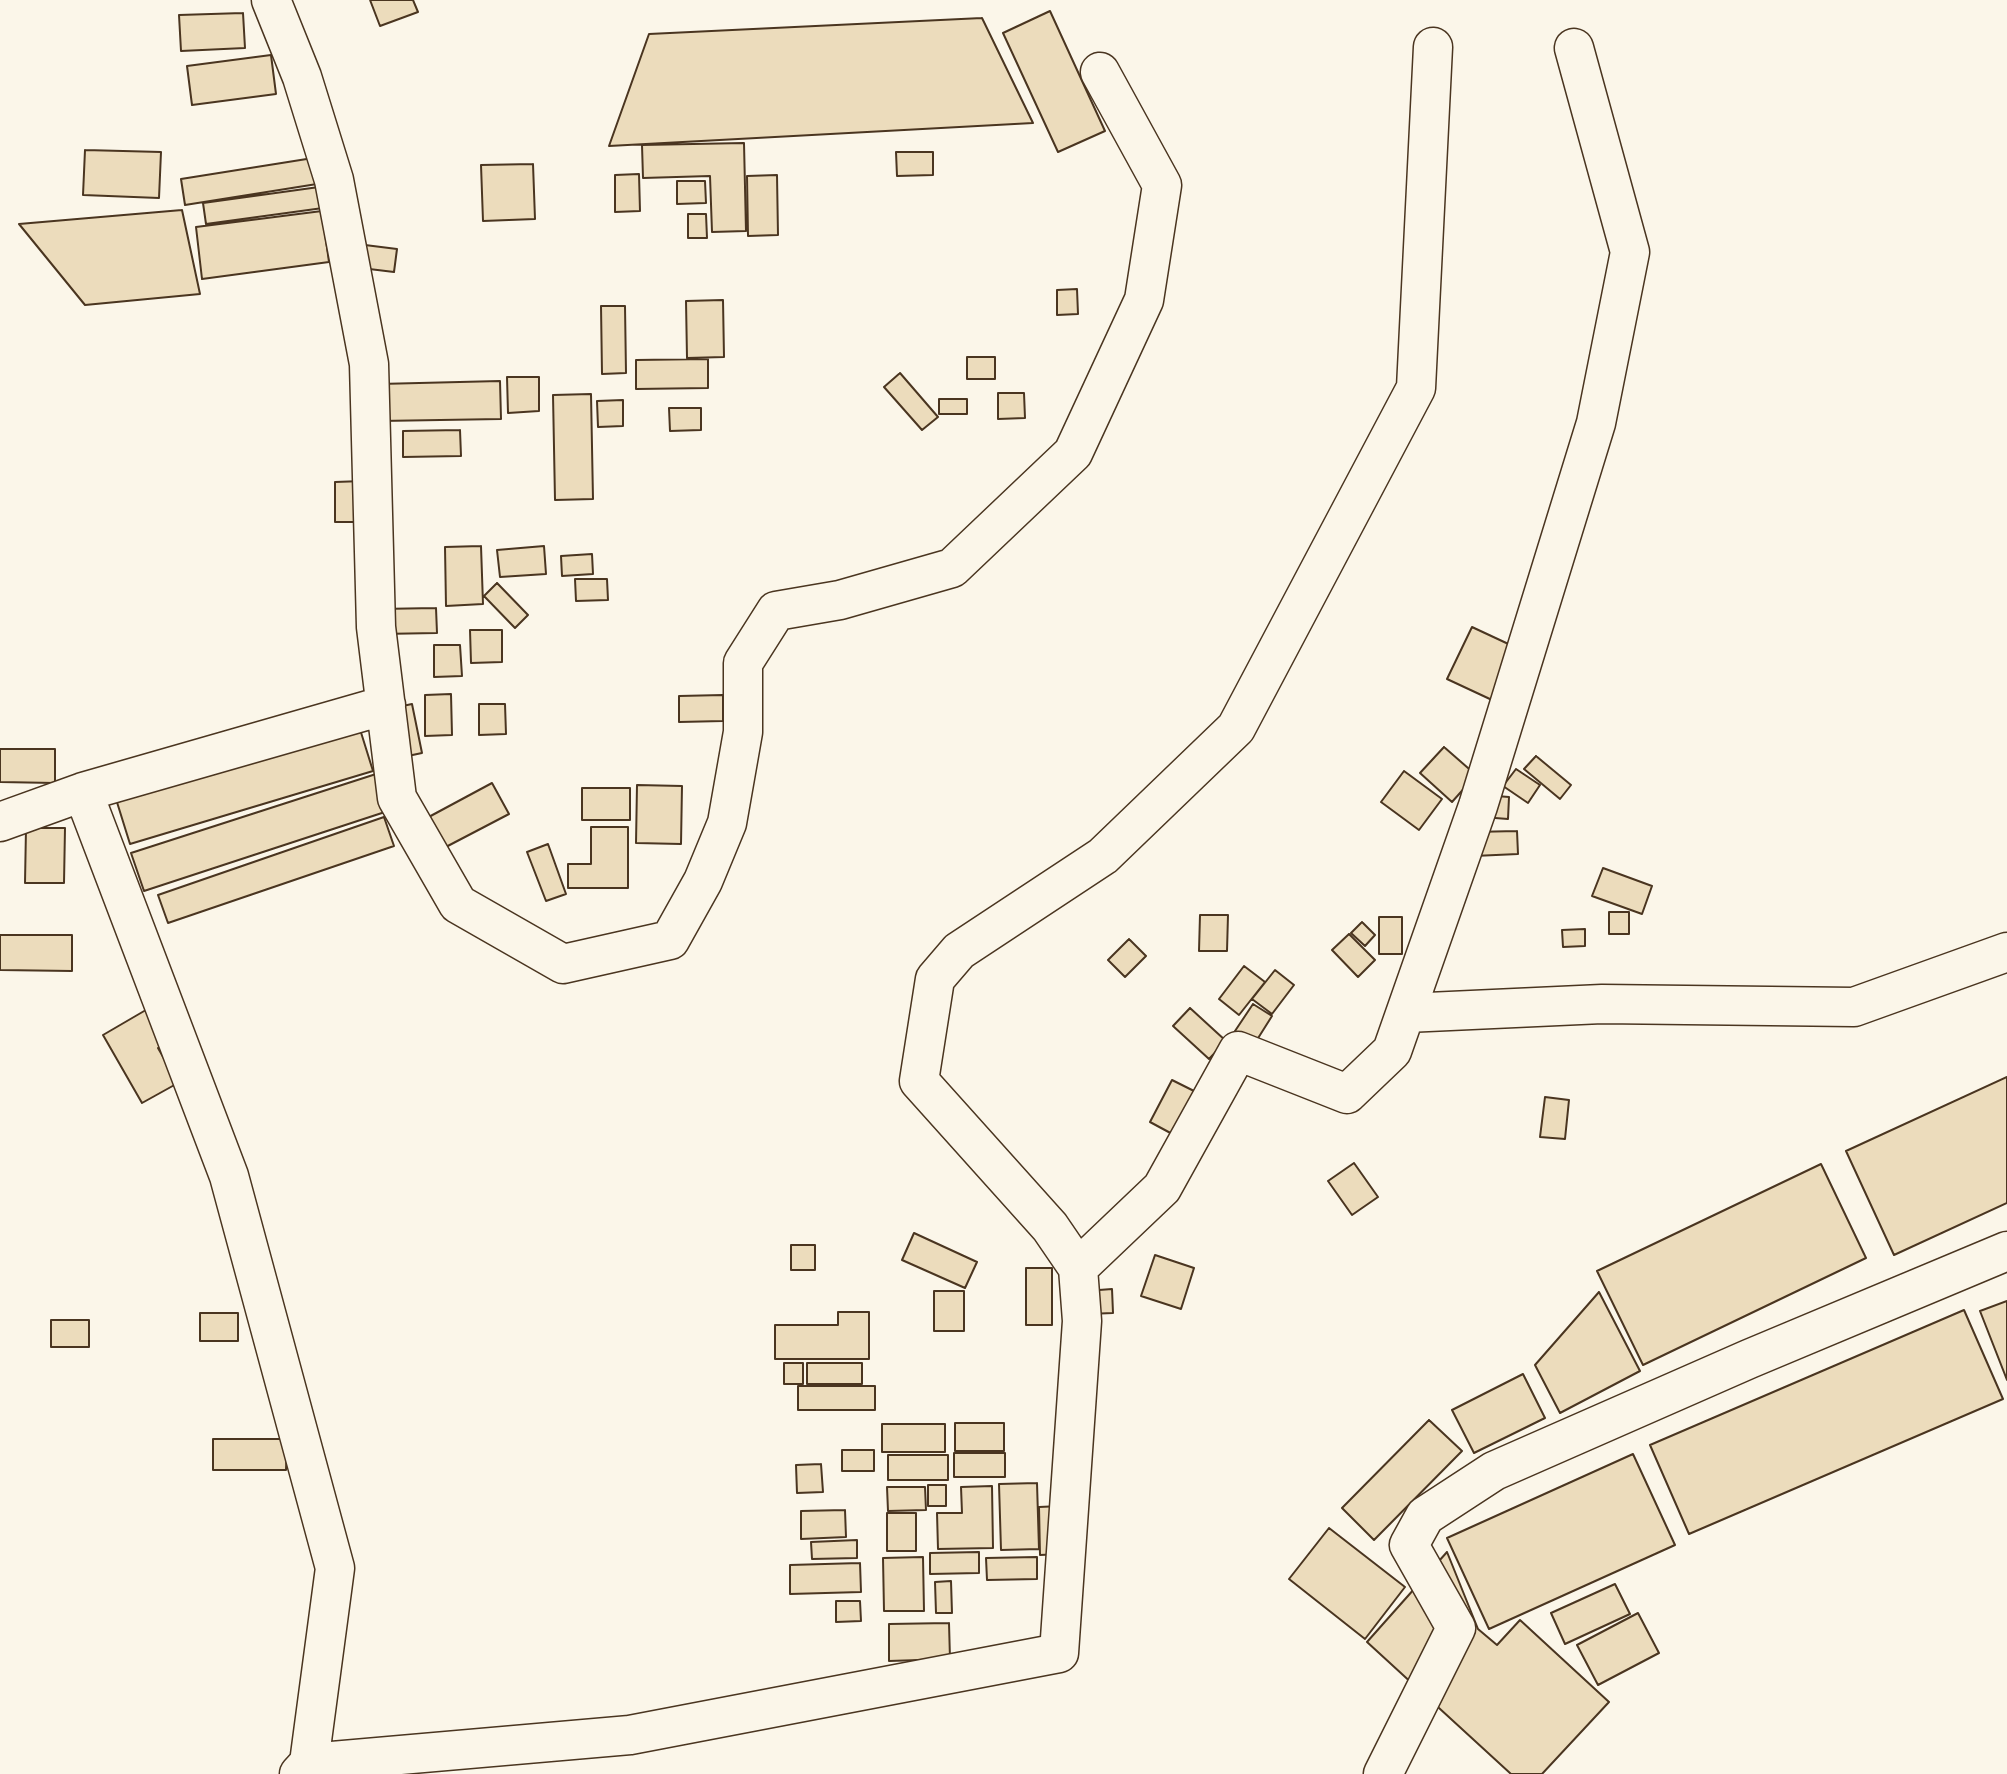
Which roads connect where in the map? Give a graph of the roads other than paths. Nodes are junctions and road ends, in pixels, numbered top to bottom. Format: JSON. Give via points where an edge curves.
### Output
{"nodes":[{"id":1,"x":271,"y":0,"type":"edge"},
{"id":2,"x":1433,"y":47,"type":"dead end"},
{"id":3,"x":1574,"y":48,"type":"dead end"},
{"id":4,"x":1100,"y":72,"type":"dead end"},
{"id":5,"x":386,"y":705,"type":"junction"},
{"id":6,"x":83,"y":792,"type":"junction"},
{"id":7,"x":0,"y":822,"type":"edge"},
{"id":8,"x":2007,"y":952,"type":"edge"},
{"id":9,"x":1406,"y":1013,"type":"junction"},
{"id":10,"x":2007,"y":1251,"type":"edge"},
{"id":11,"x":1078,"y":1268,"type":"junction"},
{"id":12,"x":304,"y":1768,"type":"edge"},
{"id":13,"x":1383,"y":1774,"type":"edge"}],
"edges":[{"from":1,"to":5,"type":"street","via":[[334,180],[369,364],[376,627]]},
{"from":2,"to":11,"type":"street","via":[[1416,388],[1236,729],[1103,856],[959,951],[935,979],[919,1081],[1050,1227]]},
{"from":3,"to":9,"type":"street","via":[[1630,252],[1596,423],[1478,806]]},
{"from":4,"to":5,"type":"street","via":[[1162,186],[1144,300],[1073,453],[952,568],[840,600],[776,611],[743,663],[743,732],[727,824],[703,881],[670,940],[563,964],[458,904],[397,798]]},
{"from":5,"to":6,"type":"street"},
{"from":6,"to":7,"type":"street"},
{"from":6,"to":12,"type":"street","via":[[229,1176],[335,1568]]},
{"from":8,"to":9,"type":"street","via":[[1854,1007],[1602,1004]]},
{"from":9,"to":11,"type":"street","via":[[1392,1051],[1347,1094],[1238,1051],[1162,1188]]},
{"from":10,"to":13,"type":"street","via":[[1494,1471],[1425,1516],[1409,1545],[1456,1628]]},
{"from":11,"to":12,"type":"street","via":[[1082,1321],[1059,1653],[630,1735]]}]}
